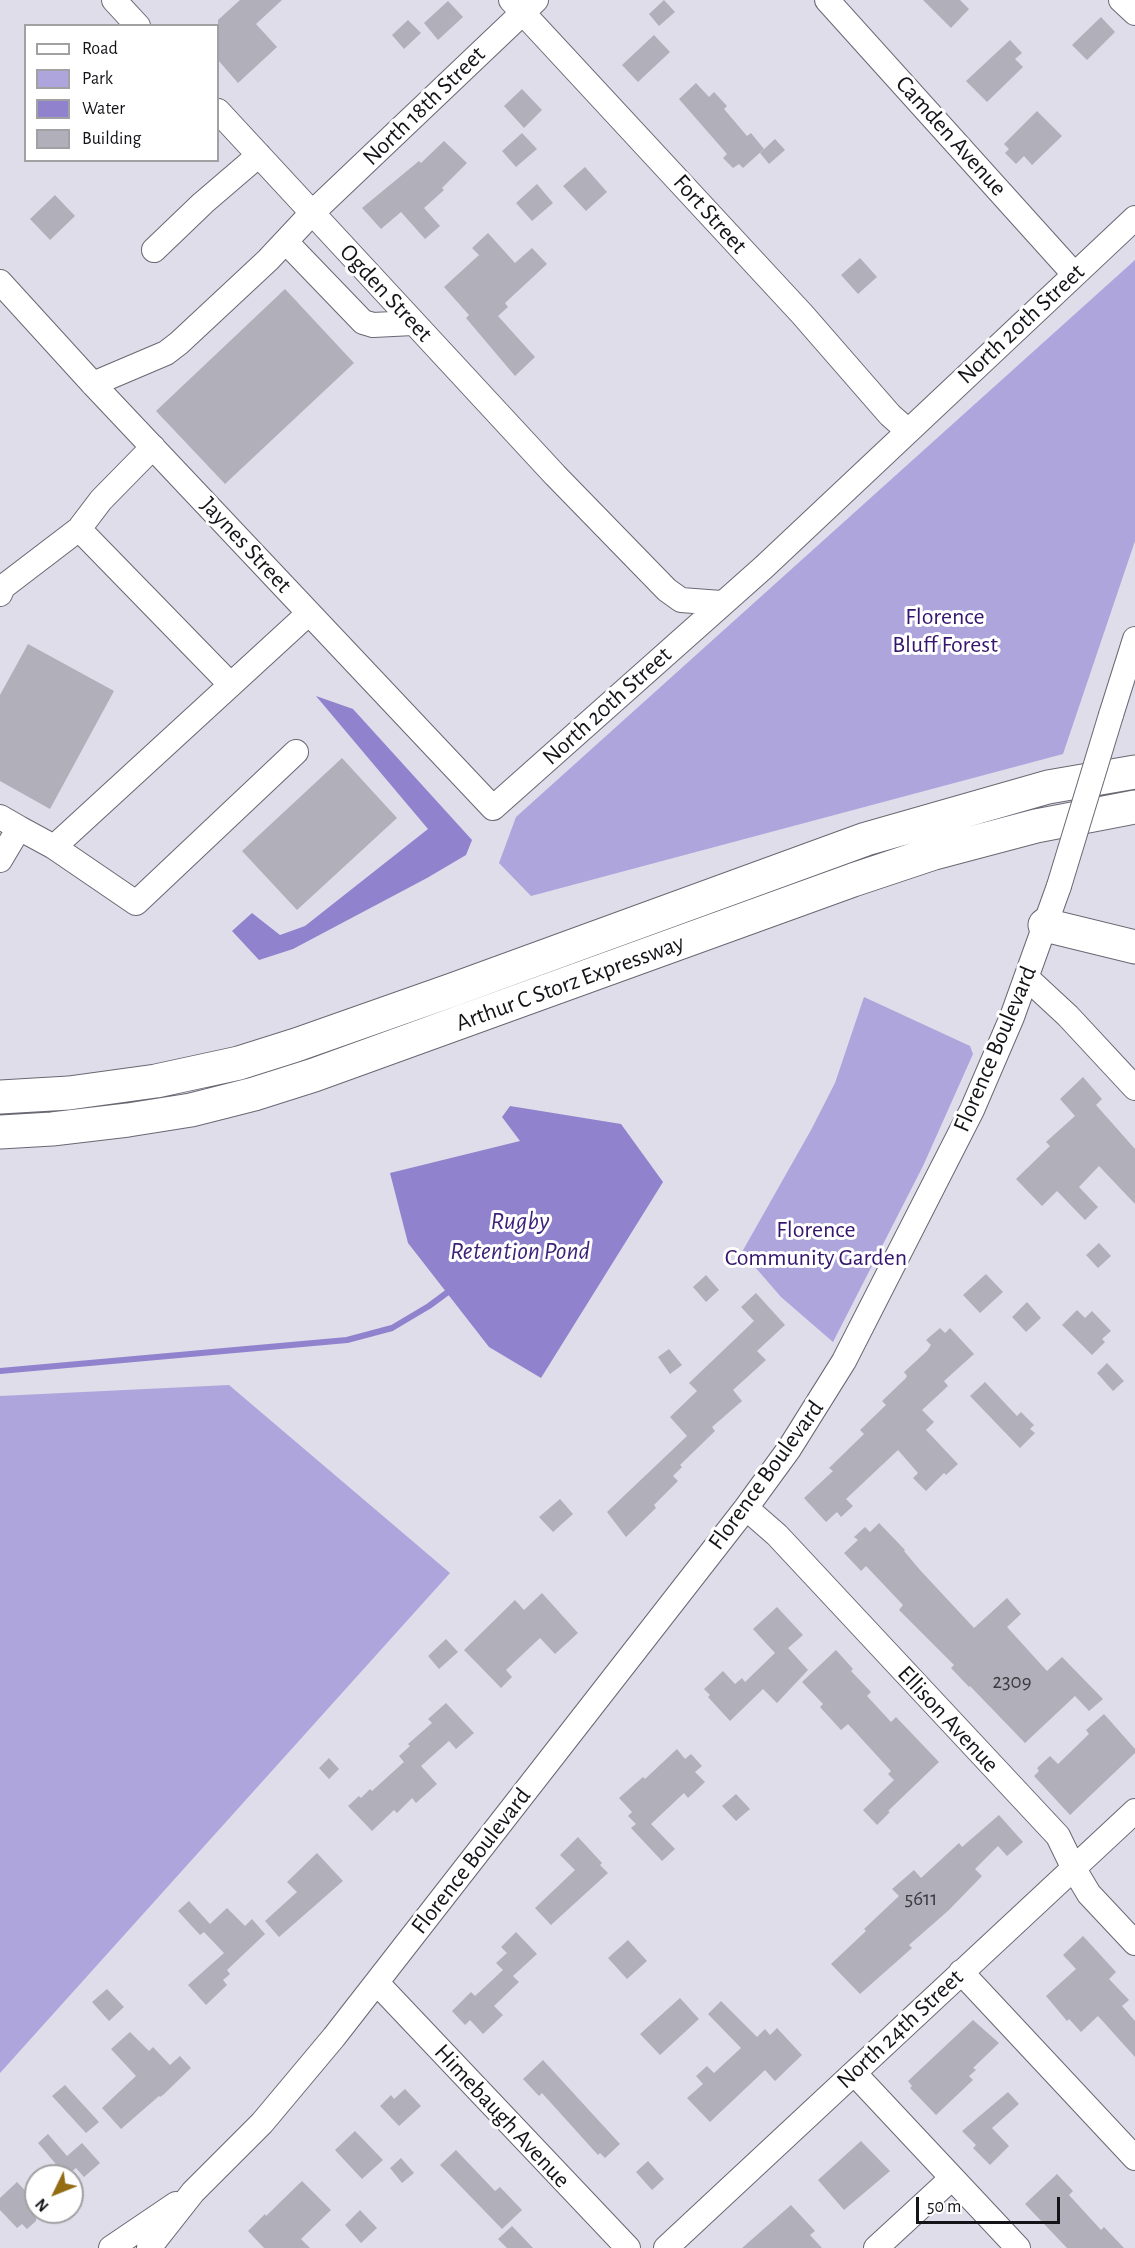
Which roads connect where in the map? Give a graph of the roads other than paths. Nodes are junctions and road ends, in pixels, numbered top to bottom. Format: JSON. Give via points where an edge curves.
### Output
{"nodes":[{"id":1,"x":114,"y":0,"type":"edge"},
{"id":2,"x":827,"y":0,"type":"edge"},
{"id":3,"x":1121,"y":0,"type":"edge"},
{"id":4,"x":524,"y":4,"type":"edge"},
{"id":5,"x":1135,"y":13,"type":"edge"},
{"id":6,"x":136,"y":24,"type":"edge"},
{"id":7,"x":219,"y":112,"type":"edge"},
{"id":8,"x":259,"y":155,"type":"junction"},
{"id":9,"x":312,"y":213,"type":"junction"},
{"id":10,"x":1135,"y":218,"type":"edge"},
{"id":11,"x":286,"y":242,"type":"junction"},
{"id":12,"x":154,"y":250,"type":"dead end"},
{"id":13,"x":1074,"y":274,"type":"junction"},
{"id":14,"x":0,"y":282,"type":"edge"},
{"id":15,"x":413,"y":323,"type":"junction"},
{"id":16,"x":93,"y":384,"type":"junction"},
{"id":17,"x":907,"y":430,"type":"junction"},
{"id":18,"x":153,"y":447,"type":"junction"},
{"id":19,"x":79,"y":529,"type":"junction"},
{"id":20,"x":1,"y":588,"type":"edge"},
{"id":21,"x":721,"y":603,"type":"junction"},
{"id":22,"x":309,"y":613,"type":"junction"},
{"id":23,"x":1135,"y":639,"type":"edge"},
{"id":24,"x":230,"y":684,"type":"junction"},
{"id":25,"x":296,"y":752,"type":"dead end"},
{"id":26,"x":1135,"y":772,"type":"edge"},
{"id":27,"x":1135,"y":807,"type":"edge"},
{"id":28,"x":493,"y":808,"type":"joint"},
{"id":29,"x":9,"y":822,"type":"edge"},
{"id":30,"x":54,"y":847,"type":"junction"},
{"id":31,"x":0,"y":860,"type":"edge"},
{"id":32,"x":1045,"y":925,"type":"junction"},
{"id":33,"x":1135,"y":947,"type":"edge"},
{"id":34,"x":1027,"y":978,"type":"junction"},
{"id":35,"x":1135,"y":1088,"type":"edge"},
{"id":36,"x":0,"y":1097,"type":"edge"},
{"id":37,"x":0,"y":1132,"type":"edge"},
{"id":38,"x":746,"y":1508,"type":"junction"},
{"id":39,"x":1135,"y":1811,"type":"edge"},
{"id":40,"x":1074,"y":1869,"type":"junction"},
{"id":41,"x":1135,"y":1943,"type":"edge"},
{"id":42,"x":961,"y":1972,"type":"junction"},
{"id":43,"x":377,"y":1983,"type":"junction"},
{"id":44,"x":854,"y":2073,"type":"junction"},
{"id":45,"x":1135,"y":2158,"type":"edge"},
{"id":46,"x":952,"y":2178,"type":"junction"},
{"id":47,"x":193,"y":2192,"type":"junction"},
{"id":48,"x":111,"y":2248,"type":"edge"},
{"id":49,"x":148,"y":2248,"type":"edge"},
{"id":50,"x":628,"y":2248,"type":"edge"},
{"id":51,"x":666,"y":2248,"type":"edge"},
{"id":52,"x":876,"y":2248,"type":"edge"},
{"id":53,"x":1018,"y":2248,"type":"edge"}],
"edges":[{"from":1,"to":6,"type":"street"},
{"from":2,"to":13,"type":"street","name":"Camden Avenue"},
{"from":3,"to":5,"type":"street"},
{"from":4,"to":9,"type":"street","name":"North 18th Street"},
{"from":4,"to":17,"type":"street","name":"Fort Street"},
{"from":7,"to":8,"type":"street","name":"Ogden Street"},
{"from":8,"to":9,"type":"street","name":"Ogden Street"},
{"from":8,"to":12,"type":"street"},
{"from":9,"to":11,"type":"street","name":"North 18th Street"},
{"from":9,"to":15,"type":"street","name":"Ogden Street"},
{"from":10,"to":13,"type":"street","name":"North 20th Street"},
{"from":11,"to":15,"type":"street","via":[[363,321],[373,325]]},
{"from":11,"to":16,"type":"street","name":"North 18th Street","via":[[166,353]]},
{"from":13,"to":17,"type":"street","name":"North 20th Street"},
{"from":14,"to":16,"type":"street","name":"Jaynes Street"},
{"from":15,"to":21,"type":"street","name":"Ogden Street","via":[[667,590],[681,600]]},
{"from":16,"to":18,"type":"street","name":"Jaynes Street"},
{"from":17,"to":21,"type":"street","name":"North 20th Street"},
{"from":18,"to":19,"type":"street","via":[[101,500]]},
{"from":18,"to":22,"type":"street","name":"Jaynes Street"},
{"from":19,"to":20,"type":"street"},
{"from":19,"to":24,"type":"street"},
{"from":21,"to":28,"type":"street","name":"North 20th Street"},
{"from":22,"to":24,"type":"street"},
{"from":22,"to":28,"type":"street","name":"Jaynes Street"},
{"from":23,"to":32,"type":"street","name":"Florence Boulevard","bridge":true},
{"from":24,"to":30,"type":"street"},
{"from":25,"to":30,"type":"street","via":[[136,903]]},
{"from":26,"to":36,"type":"highway","name":"Arthur C Storz Expressway","via":[[1048,787],[866,839],[239,1063],[156,1081],[69,1093]]},
{"from":27,"to":37,"type":"highway","name":"Arthur C Storz Expressway","via":[[1036,826],[934,853],[314,1076],[254,1094],[128,1120]]},
{"from":29,"to":30,"type":"street"},
{"from":29,"to":31,"type":"street"},
{"from":32,"to":33,"type":"highway"},
{"from":32,"to":34,"type":"street","name":"Florence Boulevard"},
{"from":34,"to":35,"type":"street"},
{"from":34,"to":38,"type":"street","name":"Florence Boulevard","via":[[972,1110],[844,1361],[789,1449]]},
{"from":38,"to":40,"type":"street","name":"Ellison Avenue","via":[[777,1535],[1058,1836]]},
{"from":38,"to":43,"type":"street","name":"Florence Boulevard"},
{"from":39,"to":40,"type":"street","name":"North 24th Street"},
{"from":40,"to":41,"type":"street","name":"Ellison Avenue","via":[[1089,1894]]},
{"from":40,"to":42,"type":"street","name":"North 24th Street"},
{"from":42,"to":44,"type":"street","name":"North 24th Street"},
{"from":42,"to":45,"type":"street"},
{"from":43,"to":47,"type":"street","name":"Florence Boulevard","via":[[266,2118]]},
{"from":43,"to":50,"type":"street","name":"Himebaugh Avenue"},
{"from":44,"to":46,"type":"street"},
{"from":44,"to":51,"type":"street","name":"North 24th Street"},
{"from":46,"to":52,"type":"street"},
{"from":46,"to":53,"type":"street"},
{"from":47,"to":48,"type":"street","name":"Florence Boulevard"},
{"from":47,"to":49,"type":"street","name":"Florence Boulevard"}]}
